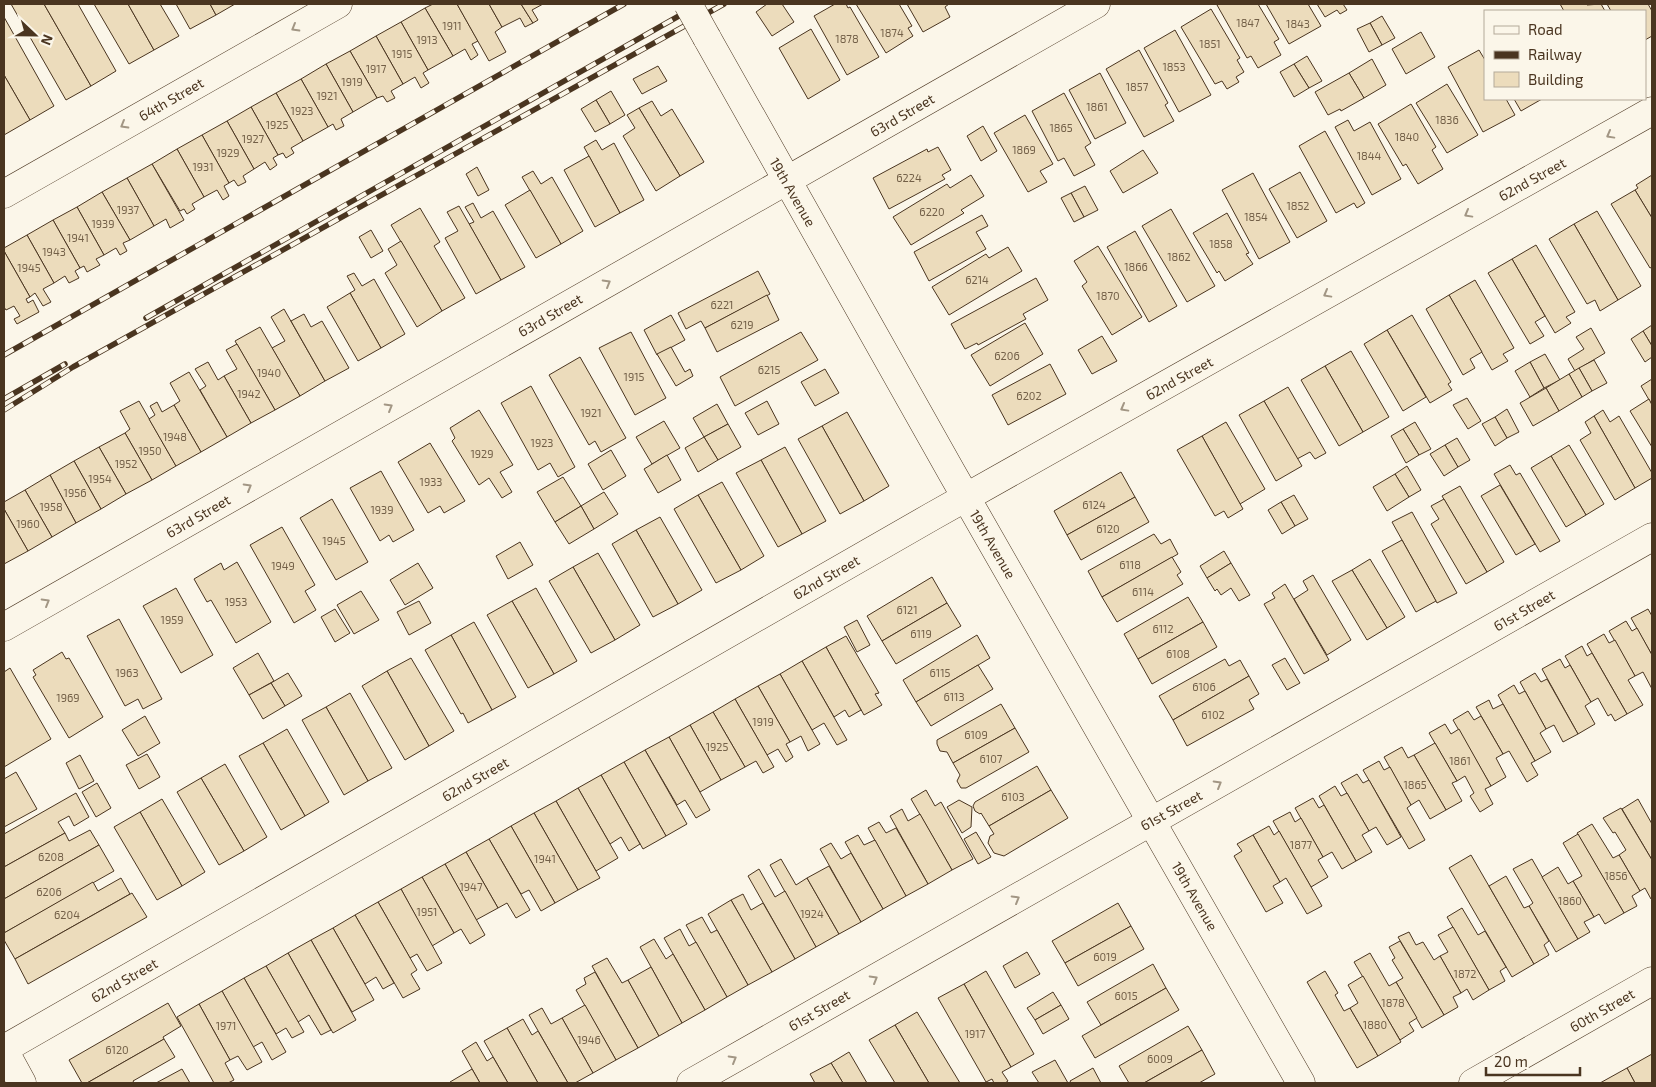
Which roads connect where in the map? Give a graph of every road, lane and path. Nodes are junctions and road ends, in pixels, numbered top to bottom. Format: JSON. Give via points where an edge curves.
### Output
{"nodes":[{"id":1,"x":338,"y":4,"type":"edge"},
{"id":2,"x":688,"y":4,"type":"edge"},
{"id":3,"x":1096,"y":4,"type":"edge"},
{"id":4,"x":1652,"y":111,"type":"edge"},
{"id":5,"x":787,"y":181,"type":"junction"},
{"id":6,"x":4,"y":194,"type":"edge"},
{"id":7,"x":966,"y":497,"type":"junction"},
{"id":8,"x":1652,"y":537,"type":"edge"},
{"id":9,"x":4,"y":627,"type":"edge"},
{"id":10,"x":1152,"y":821,"type":"junction"},
{"id":11,"x":1652,"y":981,"type":"edge"},
{"id":12,"x":4,"y":1049,"type":"edge"},
{"id":13,"x":22,"y":1083,"type":"edge"},
{"id":14,"x":691,"y":1083,"type":"edge"},
{"id":15,"x":1301,"y":1083,"type":"edge"},
{"id":16,"x":1473,"y":1083,"type":"edge"}],
"edges":[{"from":1,"to":6,"type":"street","name":"64th Street","one_way":true},
{"from":2,"to":5,"type":"street","name":"19th Avenue","bridge":true},
{"from":3,"to":5,"type":"street","name":"63rd Street"},
{"from":4,"to":7,"type":"street","name":"62nd Street","one_way":true},
{"from":5,"to":7,"type":"street","name":"19th Avenue"},
{"from":9,"to":5,"type":"street","name":"63rd Street","one_way":true},
{"from":7,"to":10,"type":"street","name":"19th Avenue"},
{"from":7,"to":12,"type":"street","name":"62nd Street"},
{"from":10,"to":8,"type":"street","name":"61st Street","one_way":true},
{"from":14,"to":10,"type":"street","name":"61st Street","one_way":true},
{"from":10,"to":15,"type":"street","name":"19th Avenue"},
{"from":11,"to":16,"type":"street","name":"60th Street"},
{"from":12,"to":13,"type":"street"}]}
